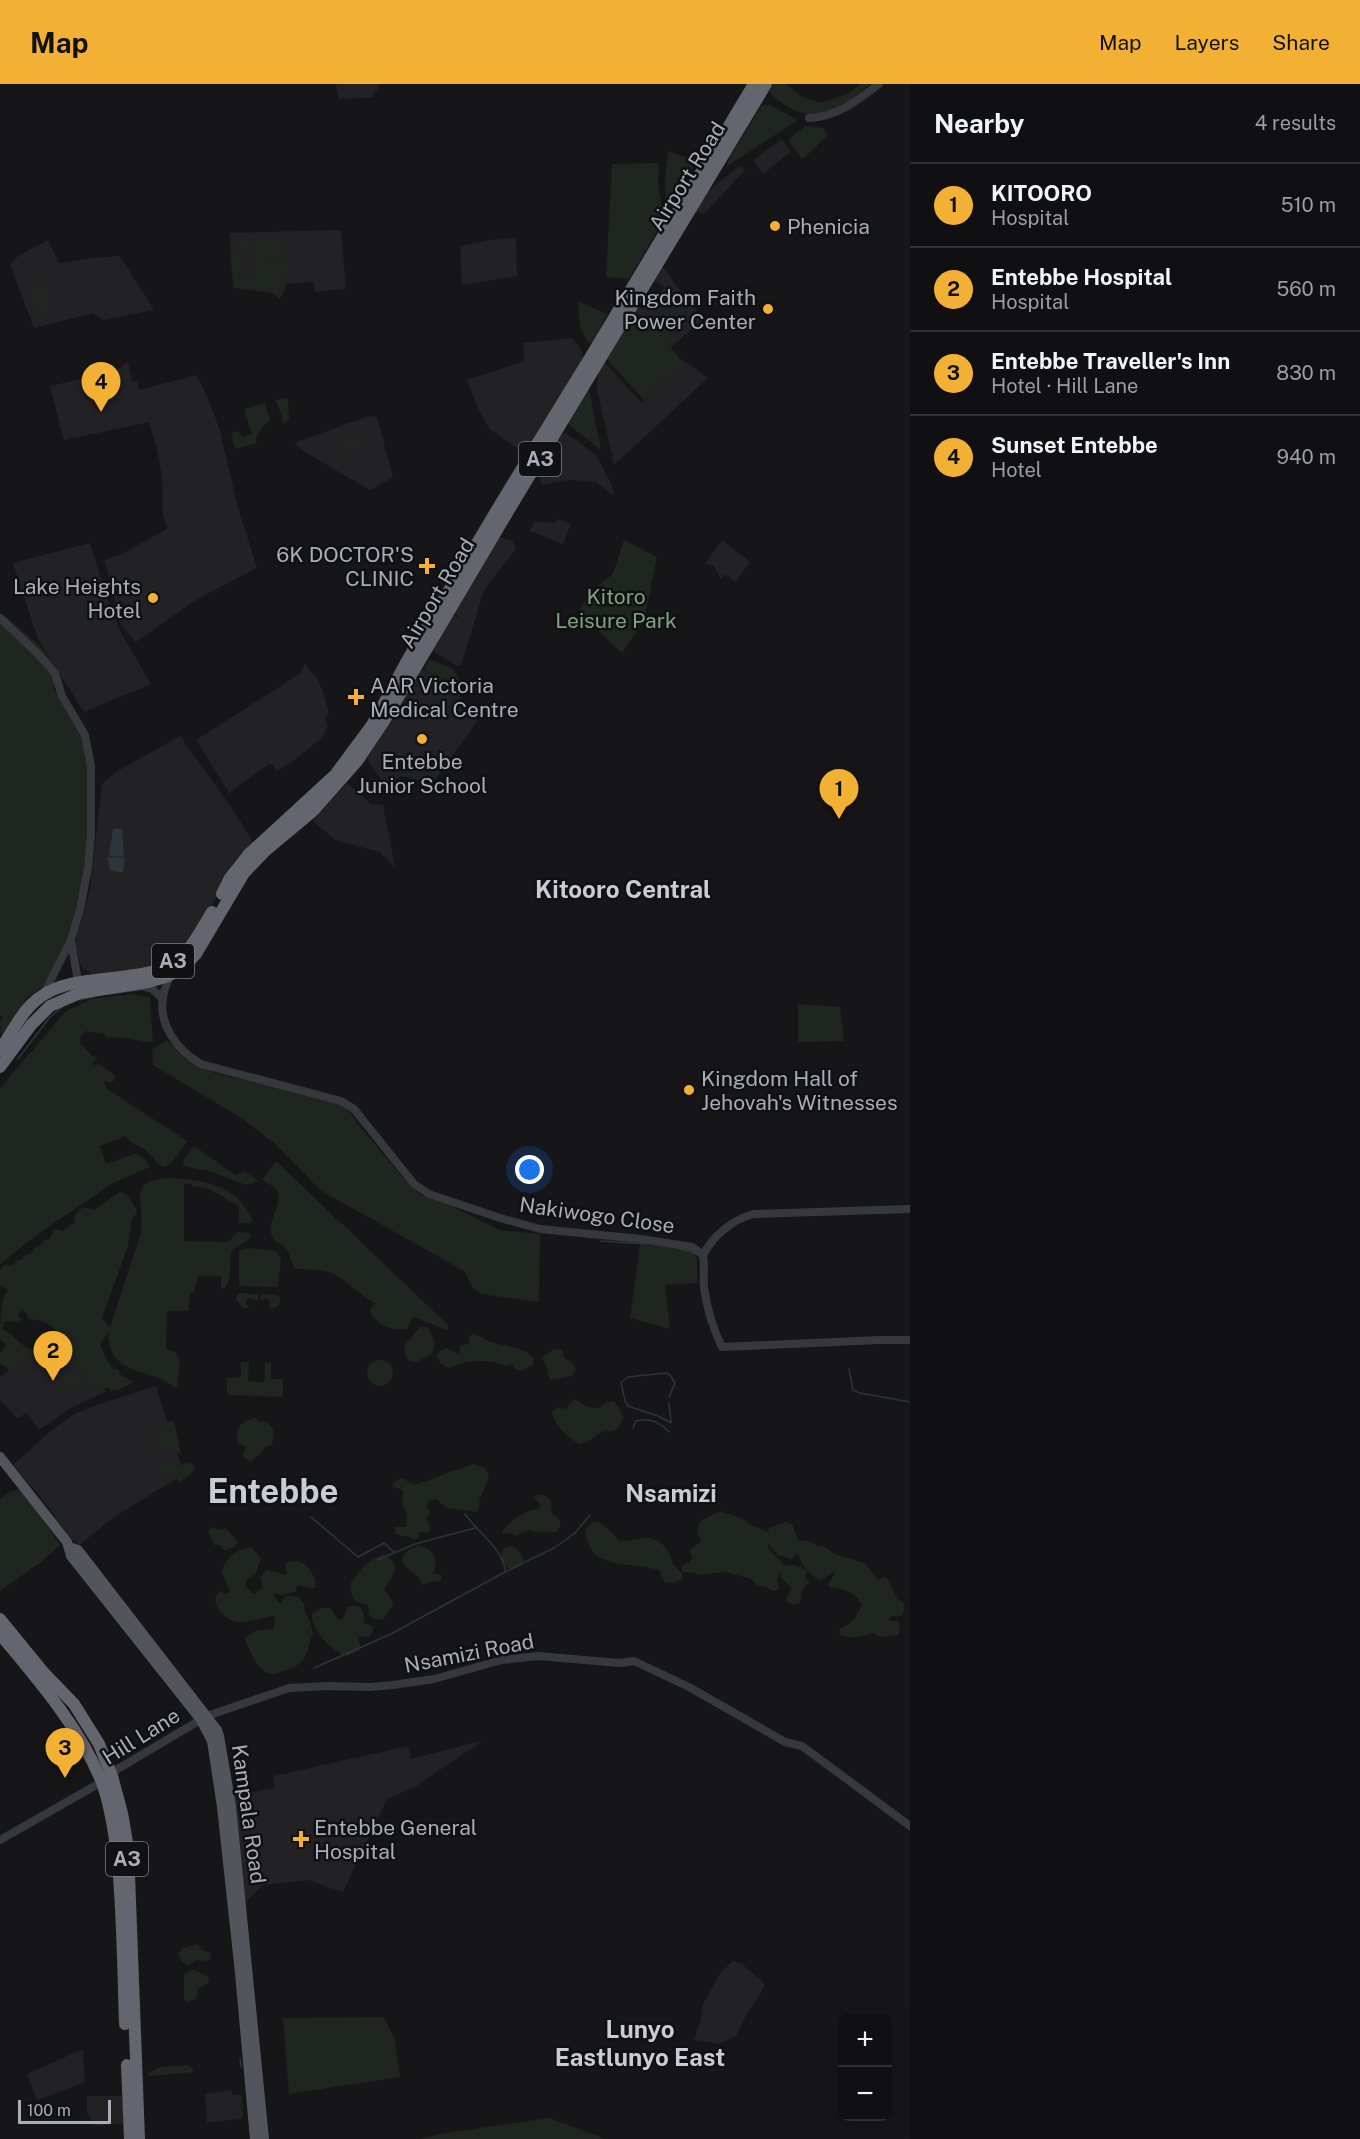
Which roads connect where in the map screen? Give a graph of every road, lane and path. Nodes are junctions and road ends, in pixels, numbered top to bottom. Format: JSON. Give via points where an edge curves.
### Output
{"nodes":[{"id":1,"x":754,"y":84,"type":"edge"},
{"id":2,"x":766,"y":84,"type":"edge"},
{"id":3,"x":879,"y":84,"type":"edge"},
{"id":4,"x":810,"y":118,"type":"dead end"},
{"id":5,"x":619,"y":319,"type":"junction"},
{"id":6,"x":0,"y":618,"type":"edge"},
{"id":7,"x":71,"y":940,"type":"junction"},
{"id":8,"x":190,"y":955,"type":"junction"},
{"id":9,"x":170,"y":974,"type":"junction"},
{"id":10,"x":135,"y":984,"type":"junction"},
{"id":11,"x":79,"y":987,"type":"junction"},
{"id":12,"x":38,"y":998,"type":"junction"},
{"id":13,"x":163,"y":999,"type":"junction"},
{"id":14,"x":46,"y":1009,"type":"junction"},
{"id":15,"x":0,"y":1050,"type":"edge"},
{"id":16,"x":0,"y":1067,"type":"edge"},
{"id":17,"x":910,"y":1209,"type":"edge"},
{"id":18,"x":703,"y":1255,"type":"junction"},
{"id":19,"x":910,"y":1340,"type":"edge"},
{"id":20,"x":0,"y":1457,"type":"edge"},
{"id":21,"x":0,"y":1619,"type":"edge"},
{"id":22,"x":0,"y":1634,"type":"edge"},
{"id":23,"x":204,"y":1718,"type":"junction"},
{"id":24,"x":107,"y":1779,"type":"junction"},
{"id":25,"x":226,"y":1807,"type":"junction"},
{"id":26,"x":910,"y":1826,"type":"edge"},
{"id":27,"x":0,"y":1840,"type":"edge"},
{"id":28,"x":130,"y":2139,"type":"edge"},
{"id":29,"x":139,"y":2139,"type":"edge"},
{"id":30,"x":255,"y":2139,"type":"edge"},
{"id":31,"x":264,"y":2139,"type":"edge"}],
"edges":[{"from":1,"to":5,"type":"highway","name":"Airport Road","number":"A3"},
{"from":2,"to":5,"type":"highway","name":"Airport Road","number":"A3"},
{"from":3,"to":4,"type":"street","via":[[835,113]]},
{"from":5,"to":8,"type":"highway","name":"Airport Road","number":"A3","via":[[495,512],[372,725],[334,775],[244,859]]},
{"from":6,"to":7,"type":"street","via":[[55,673],[62,696],[86,735],[91,766],[91,836],[88,868]]},
{"from":7,"to":11,"type":"street"},
{"from":7,"to":12,"type":"street"},
{"from":8,"to":9,"type":"highway","name":"Airport Road","number":"A3","via":[[184,967]]},
{"from":8,"to":11,"type":"highway","name":"Airport Road","number":"A3","via":[[158,969]]},
{"from":9,"to":10,"type":"highway","name":"Airport Road","number":"A3"},
{"from":9,"to":13,"type":"street"},
{"from":10,"to":11,"type":"highway","name":"Airport Road","number":"A3"},
{"from":10,"to":13,"type":"street","via":[[152,989]]},
{"from":11,"to":12,"type":"highway","name":"Airport Road","number":"A3"},
{"from":11,"to":14,"type":"highway","name":"Airport Road","number":"A3"},
{"from":12,"to":14,"type":"street"},
{"from":12,"to":15,"type":"highway"},
{"from":13,"to":18,"type":"street","name":"Nakiwogo Close","via":[[167,1025],[189,1057],[201,1064],[341,1101],[354,1109],[414,1184],[429,1194],[540,1229],[661,1242],[692,1247]]},
{"from":14,"to":16,"type":"highway","number":"A3"},
{"from":17,"to":18,"type":"street","via":[[753,1214],[730,1225]]},
{"from":18,"to":19,"type":"street","via":[[704,1287],[714,1331],[722,1347]]},
{"from":20,"to":23,"type":"main road","name":"Kampala Road","via":[[69,1547],[78,1550]]},
{"from":21,"to":24,"type":"highway","number":"A3","via":[[74,1704],[99,1744]]},
{"from":22,"to":24,"type":"highway","number":"A3","via":[[61,1710]]},
{"from":23,"to":24,"type":"street","name":"Hill Lane"},
{"from":23,"to":25,"type":"main road","name":"Kampala Road","via":[[219,1736]]},
{"from":23,"to":26,"type":"street","name":"Nsamizi Road","via":[[289,1688],[393,1685],[518,1658],[634,1661],[786,1742],[802,1746]]},
{"from":24,"to":27,"type":"street","name":"Hill Lane"},
{"from":24,"to":28,"type":"highway","number":"A3","via":[[120,1877]]},
{"from":24,"to":29,"type":"highway","number":"A3","via":[[127,1835]]},
{"from":25,"to":30,"type":"main road","name":"Kampala Road"},
{"from":25,"to":31,"type":"main road","name":"Kampala Road"}]}
